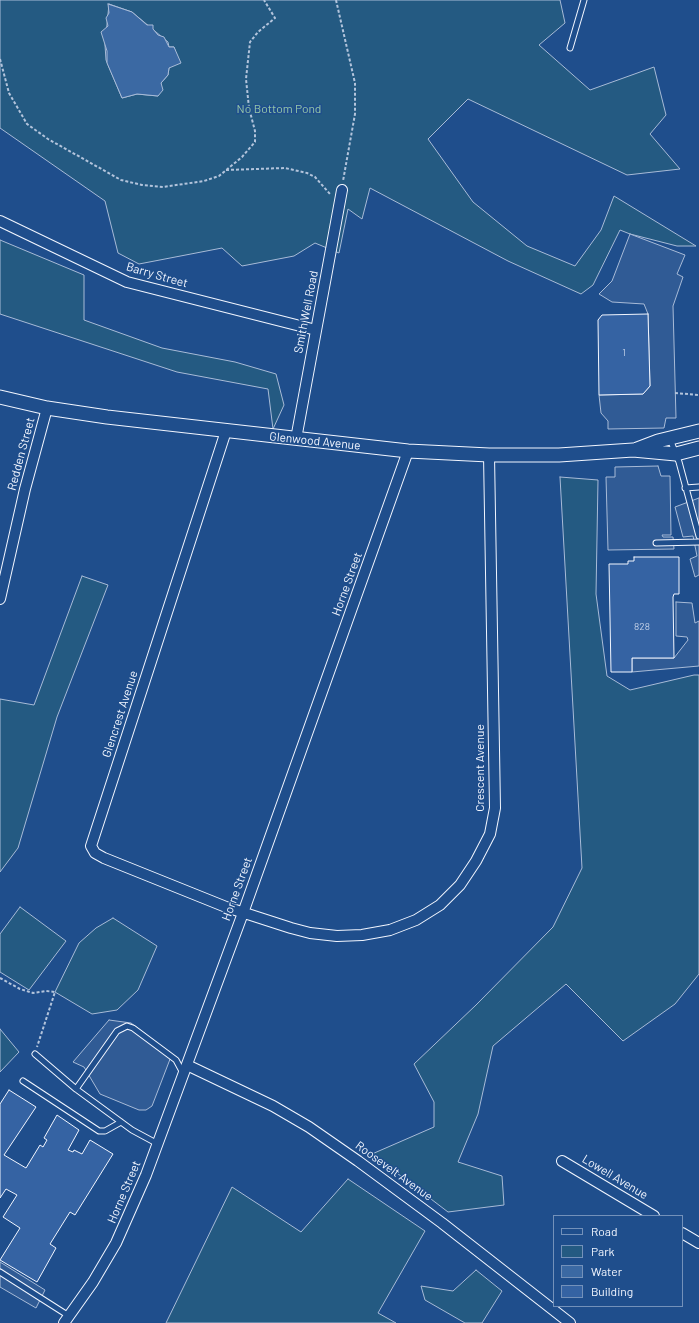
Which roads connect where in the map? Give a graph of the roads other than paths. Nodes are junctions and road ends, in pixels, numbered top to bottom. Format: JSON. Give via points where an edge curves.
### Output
{"nodes":[{"id":1,"x":584,"y":0,"type":"edge"},
{"id":2,"x":570,"y":48,"type":"dead end"},
{"id":3,"x":342,"y":190,"type":"road end"},
{"id":4,"x":0,"y":221,"type":"edge"},
{"id":5,"x":316,"y":330,"type":"junction"},
{"id":6,"x":0,"y":397,"type":"edge"},
{"id":7,"x":47,"y":408,"type":"junction"},
{"id":8,"x":226,"y":431,"type":"junction"},
{"id":9,"x":699,"y":431,"type":"edge"},
{"id":10,"x":670,"y":438,"type":"junction"},
{"id":11,"x":296,"y":439,"type":"junction"},
{"id":12,"x":699,"y":448,"type":"edge"},
{"id":13,"x":633,"y":450,"type":"junction"},
{"id":14,"x":408,"y":451,"type":"junction"},
{"id":15,"x":676,"y":454,"type":"junction"},
{"id":16,"x":489,"y":455,"type":"junction"},
{"id":17,"x":699,"y":487,"type":"edge"},
{"id":18,"x":685,"y":488,"type":"junction"},
{"id":19,"x":699,"y":536,"type":"edge"},
{"id":20,"x":699,"y":542,"type":"edge"},
{"id":21,"x":656,"y":543,"type":"dead end"},
{"id":22,"x":0,"y":599,"type":"edge"},
{"id":23,"x":243,"y":913,"type":"junction"},
{"id":24,"x":35,"y":1054,"type":"road end"},
{"id":25,"x":185,"y":1069,"type":"junction"},
{"id":26,"x":23,"y":1081,"type":"dead end"},
{"id":27,"x":76,"y":1089,"type":"junction"},
{"id":28,"x":121,"y":1122,"type":"junction"},
{"id":29,"x":158,"y":1144,"type":"junction"},
{"id":30,"x":562,"y":1161,"type":"dead end"},
{"id":31,"x":652,"y":1215,"type":"edge"},
{"id":32,"x":683,"y":1234,"type":"edge"},
{"id":33,"x":699,"y":1243,"type":"edge"},
{"id":34,"x":0,"y":1272,"type":"edge"},
{"id":35,"x":67,"y":1320,"type":"edge"},
{"id":36,"x":570,"y":1323,"type":"edge"}],
"edges":[{"from":1,"to":2,"type":"lane"},
{"from":3,"to":5,"type":"street","name":"Smith Well Road"},
{"from":4,"to":5,"type":"street","name":"Barry Street","via":[[127,282]]},
{"from":5,"to":11,"type":"street","name":"Smith Well Road"},
{"from":6,"to":7,"type":"street","name":"Glenwood Avenue"},
{"from":7,"to":8,"type":"street","name":"Glenwood Avenue","via":[[107,418]]},
{"from":7,"to":22,"type":"street","name":"Redden Street","via":[[25,489]]},
{"from":8,"to":11,"type":"street","name":"Glenwood Avenue"},
{"from":8,"to":23,"type":"street","name":"Glencrest Avenue","via":[[91,846],[95,853],[104,858]]},
{"from":9,"to":10,"type":"street","name":"Glenwood Avenue"},
{"from":10,"to":13,"type":"street","name":"Glenwood Avenue"},
{"from":10,"to":15,"type":"lane"},
{"from":11,"to":14,"type":"street","name":"Glenwood Avenue"},
{"from":12,"to":15,"type":"street","name":"Glenwood Avenue"},
{"from":13,"to":15,"type":"street","name":"Glenwood Avenue"},
{"from":13,"to":16,"type":"street","name":"Glenwood Avenue","via":[[559,455]]},
{"from":14,"to":16,"type":"street","name":"Glenwood Avenue"},
{"from":14,"to":23,"type":"street","name":"Horne Street"},
{"from":15,"to":18,"type":"lane"},
{"from":16,"to":23,"type":"street","name":"Crescent Avenue","via":[[495,808],[490,834],[476,861],[460,884],[440,905],[416,920],[390,930],[337,936],[310,933]]},
{"from":17,"to":18,"type":"lane"},
{"from":18,"to":19,"type":"lane"},
{"from":20,"to":21,"type":"lane"},
{"from":23,"to":25,"type":"street","name":"Horne Street"},
{"from":24,"to":27,"type":"lane"},
{"from":25,"to":27,"type":"lane","via":[[127,1026],[116,1031]]},
{"from":25,"to":29,"type":"street","name":"Horne Street"},
{"from":25,"to":36,"type":"street","name":"Roosevelt Avenue","via":[[273,1106],[315,1132],[442,1223]]},
{"from":26,"to":28,"type":"lane","via":[[99,1131],[105,1131]]},
{"from":27,"to":28,"type":"lane"},
{"from":28,"to":29,"type":"lane"},
{"from":29,"to":35,"type":"street","name":"Horne Street","via":[[116,1243]]},
{"from":30,"to":31,"type":"street","name":"Lowell Avenue"},
{"from":32,"to":33,"type":"street"},
{"from":34,"to":35,"type":"lane"}]}
